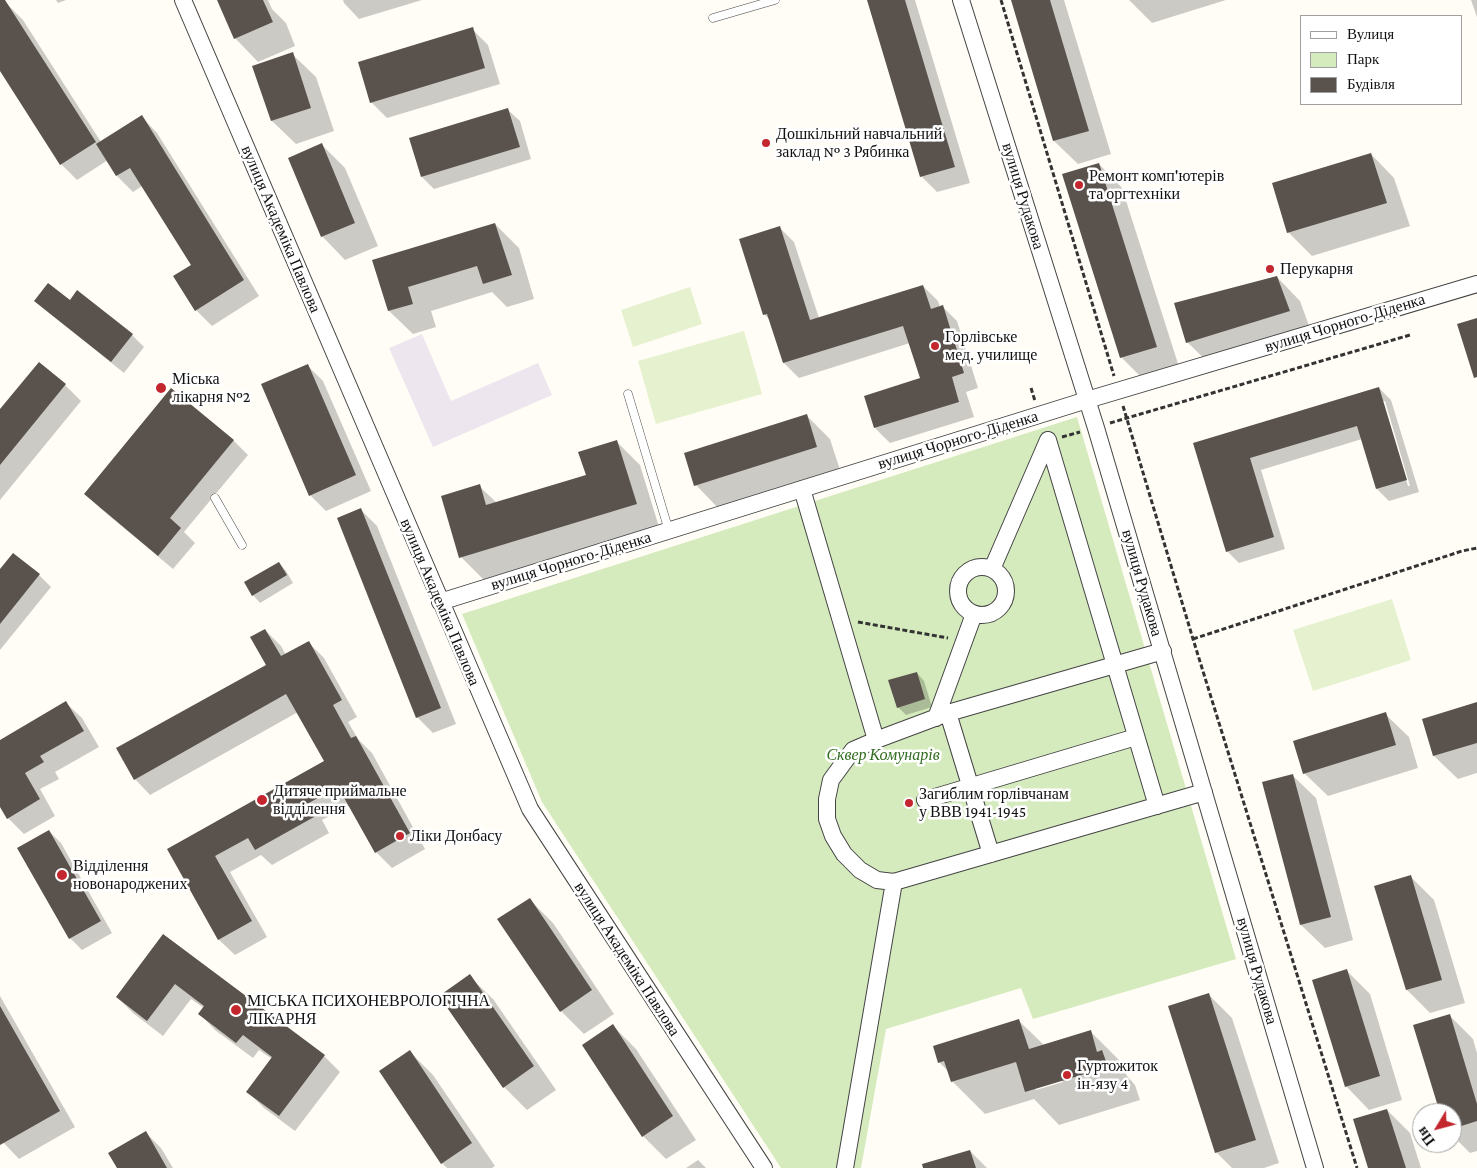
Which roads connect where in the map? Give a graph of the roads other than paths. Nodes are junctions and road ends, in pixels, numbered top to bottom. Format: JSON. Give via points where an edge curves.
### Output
{"nodes":[{"id":1,"x":183,"y":0,"type":"edge"},
{"id":2,"x":774,"y":0,"type":"edge"},
{"id":3,"x":961,"y":0,"type":"edge"},
{"id":4,"x":712,"y":18,"type":"dead end"},
{"id":5,"x":1477,"y":284,"type":"edge"},
{"id":6,"x":628,"y":394,"type":"dead end"},
{"id":7,"x":1087,"y":400,"type":"junction"},
{"id":8,"x":802,"y":489,"type":"junction"},
{"id":9,"x":215,"y":498,"type":"dead end"},
{"id":10,"x":668,"y":531,"type":"junction"},
{"id":11,"x":242,"y":545,"type":"dead end"},
{"id":12,"x":992,"y":569,"type":"junction"},
{"id":13,"x":440,"y":602,"type":"junction"},
{"id":14,"x":974,"y":614,"type":"junction"},
{"id":15,"x":1163,"y":651,"type":"junction"},
{"id":16,"x":1115,"y":665,"type":"junction"},
{"id":17,"x":942,"y":716,"type":"junction"},
{"id":18,"x":1136,"y":737,"type":"junction"},
{"id":19,"x":876,"y":740,"type":"junction"},
{"id":20,"x":970,"y":786,"type":"junction"},
{"id":21,"x":1204,"y":792,"type":"junction"},
{"id":22,"x":925,"y":800,"type":"dead end"},
{"id":23,"x":1157,"y":806,"type":"junction"},
{"id":24,"x":991,"y":854,"type":"junction"},
{"id":25,"x":894,"y":882,"type":"junction"},
{"id":26,"x":764,"y":1168,"type":"edge"},
{"id":27,"x":845,"y":1168,"type":"edge"},
{"id":28,"x":1315,"y":1168,"type":"edge"}],
"edges":[{"from":1,"to":13,"type":"street","name":"вулиця Академіка Павлова"},
{"from":2,"to":4,"type":"lane"},
{"from":3,"to":7,"type":"street","name":"вулиця Рудакова"},
{"from":5,"to":7,"type":"street","name":"вулиця Чорного-Діденка"},
{"from":6,"to":10,"type":"lane"},
{"from":7,"to":8,"type":"street","name":"вулиця Чорного-Діденка"},
{"from":7,"to":15,"type":"street","name":"вулиця Рудакова"},
{"from":8,"to":10,"type":"street","name":"вулиця Чорного-Діденка"},
{"from":8,"to":19,"type":"street"},
{"from":9,"to":11,"type":"lane"},
{"from":10,"to":13,"type":"street","name":"вулиця Чорного-Діденка"},
{"from":12,"to":14,"type":"street","via":[[1002,576],[1006,586],[1002,604],[991,613]]},
{"from":12,"to":14,"type":"street","via":[[972,569],[960,582],[958,595],[961,602]]},
{"from":12,"to":16,"type":"street","via":[[1048,440]]},
{"from":13,"to":26,"type":"street","name":"вулиця Академіка Павлова","via":[[530,809]]},
{"from":14,"to":17,"type":"street"},
{"from":15,"to":16,"type":"street"},
{"from":15,"to":21,"type":"street","name":"вулиця Рудакова"},
{"from":16,"to":17,"type":"street"},
{"from":16,"to":18,"type":"street"},
{"from":17,"to":19,"type":"street"},
{"from":17,"to":20,"type":"street"},
{"from":18,"to":20,"type":"street"},
{"from":18,"to":23,"type":"street"},
{"from":19,"to":25,"type":"street","via":[[853,750],[831,780],[826,799],[827,819],[844,854],[860,870],[877,880]]},
{"from":20,"to":22,"type":"street"},
{"from":20,"to":24,"type":"street"},
{"from":21,"to":23,"type":"street"},
{"from":21,"to":28,"type":"street","name":"вулиця Рудакова"},
{"from":23,"to":24,"type":"street"},
{"from":24,"to":25,"type":"street"},
{"from":25,"to":27,"type":"street"}]}
